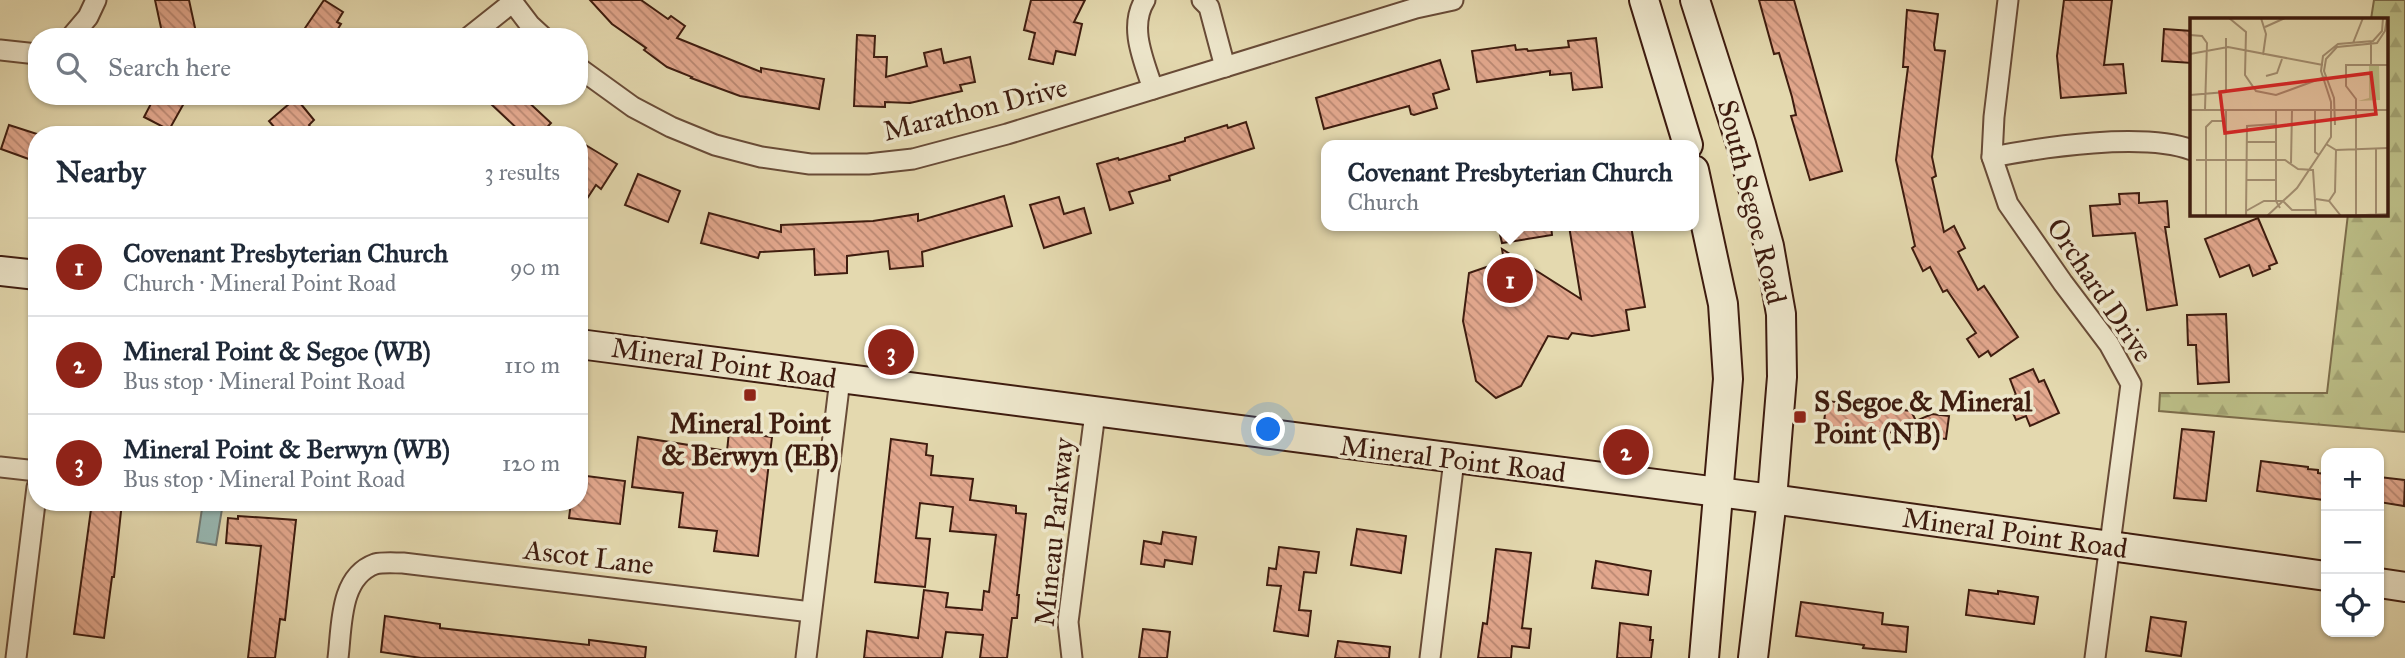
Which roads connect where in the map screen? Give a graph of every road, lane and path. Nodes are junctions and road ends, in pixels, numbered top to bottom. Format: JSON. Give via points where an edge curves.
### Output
{"nodes":[{"id":1,"x":96,"y":0,"type":"edge"},
{"id":2,"x":1145,"y":0,"type":"edge"},
{"id":3,"x":1202,"y":0,"type":"edge"},
{"id":4,"x":1453,"y":0,"type":"edge"},
{"id":5,"x":1644,"y":0,"type":"edge"},
{"id":6,"x":1695,"y":0,"type":"edge"},
{"id":7,"x":2008,"y":0,"type":"edge"},
{"id":8,"x":512,"y":1,"type":"edge"},
{"id":9,"x":79,"y":28,"type":"edge"},
{"id":10,"x":480,"y":28,"type":"edge"},
{"id":11,"x":533,"y":28,"type":"edge"},
{"id":12,"x":0,"y":50,"type":"edge"},
{"id":13,"x":28,"y":53,"type":"edge"},
{"id":14,"x":1225,"y":66,"type":"junction"},
{"id":15,"x":588,"y":74,"type":"edge"},
{"id":16,"x":1153,"y":89,"type":"junction"},
{"id":17,"x":1686,"y":140,"type":"edge"},
{"id":18,"x":2190,"y":149,"type":"edge"},
{"id":19,"x":1993,"y":157,"type":"junction"},
{"id":20,"x":1699,"y":193,"type":"edge"},
{"id":21,"x":0,"y":271,"type":"edge"},
{"id":22,"x":28,"y":274,"type":"edge"},
{"id":23,"x":588,"y":345,"type":"edge"},
{"id":24,"x":840,"y":379,"type":"junction"},
{"id":25,"x":1095,"y":413,"type":"junction"},
{"id":26,"x":1454,"y":460,"type":"junction"},
{"id":27,"x":0,"y":467,"type":"edge"},
{"id":28,"x":28,"y":470,"type":"edge"},
{"id":29,"x":1718,"y":492,"type":"junction"},
{"id":30,"x":1772,"y":499,"type":"junction"},
{"id":31,"x":34,"y":511,"type":"edge"},
{"id":32,"x":2109,"y":546,"type":"junction"},
{"id":33,"x":2321,"y":575,"type":"edge"},
{"id":34,"x":2384,"y":584,"type":"edge"},
{"id":35,"x":2405,"y":587,"type":"edge"},
{"id":36,"x":811,"y":612,"type":"junction"},
{"id":37,"x":16,"y":658,"type":"edge"},
{"id":38,"x":338,"y":658,"type":"edge"},
{"id":39,"x":806,"y":658,"type":"edge"},
{"id":40,"x":1072,"y":658,"type":"edge"},
{"id":41,"x":1430,"y":658,"type":"edge"},
{"id":42,"x":1704,"y":658,"type":"edge"},
{"id":43,"x":1753,"y":658,"type":"edge"},
{"id":44,"x":2095,"y":658,"type":"edge"}],
"edges":[{"from":1,"to":9,"type":"street"},
{"from":2,"to":16,"type":"street","via":[[1137,27]]},
{"from":3,"to":14,"type":"street","via":[[1209,7]]},
{"from":4,"to":14,"type":"street","name":"Marathon Drive"},
{"from":5,"to":17,"type":"main road","name":"South Segoe Road"},
{"from":6,"to":30,"type":"main road","name":"South Segoe Road","via":[[1769,246],[1781,314],[1782,377]]},
{"from":7,"to":19,"type":"street","name":"Orchard Drive"},
{"from":8,"to":10,"type":"street"},
{"from":8,"to":11,"type":"street"},
{"from":12,"to":13,"type":"street"},
{"from":14,"to":16,"type":"street","name":"Marathon Drive"},
{"from":15,"to":16,"type":"street","name":"Marathon Drive","via":[[633,107],[715,145],[810,164],[913,159]]},
{"from":18,"to":19,"type":"street","via":[[2173,143],[2108,143]]},
{"from":19,"to":32,"type":"street","name":"Orchard Drive","via":[[2008,204],[2109,344],[2131,384]]},
{"from":20,"to":29,"type":"main road","name":"South Segoe Road","via":[[1723,304],[1728,379]]},
{"from":21,"to":22,"type":"main road"},
{"from":23,"to":24,"type":"main road","name":"Mineral Point Road"},
{"from":24,"to":25,"type":"main road","name":"Mineral Point Road"},
{"from":24,"to":36,"type":"street"},
{"from":25,"to":26,"type":"main road","name":"Mineral Point Road"},
{"from":25,"to":40,"type":"street","name":"Mineau Parkway","via":[[1068,622]]},
{"from":26,"to":29,"type":"main road","name":"Mineral Point Road"},
{"from":26,"to":41,"type":"street"},
{"from":27,"to":28,"type":"street"},
{"from":29,"to":30,"type":"main road","name":"Mineral Point Road"},
{"from":29,"to":42,"type":"main road","name":"South Segoe Road"},
{"from":30,"to":32,"type":"main road","name":"Mineral Point Road"},
{"from":30,"to":43,"type":"main road","name":"South Segoe Road"},
{"from":31,"to":37,"type":"street"},
{"from":32,"to":33,"type":"main road","name":"Mineral Point Road"},
{"from":32,"to":44,"type":"street","name":"Orchard Drive"},
{"from":34,"to":35,"type":"main road"},
{"from":36,"to":38,"type":"street","name":"Ascot Lane","via":[[403,563],[377,564],[362,571],[350,586]]},
{"from":36,"to":39,"type":"street"}]}
